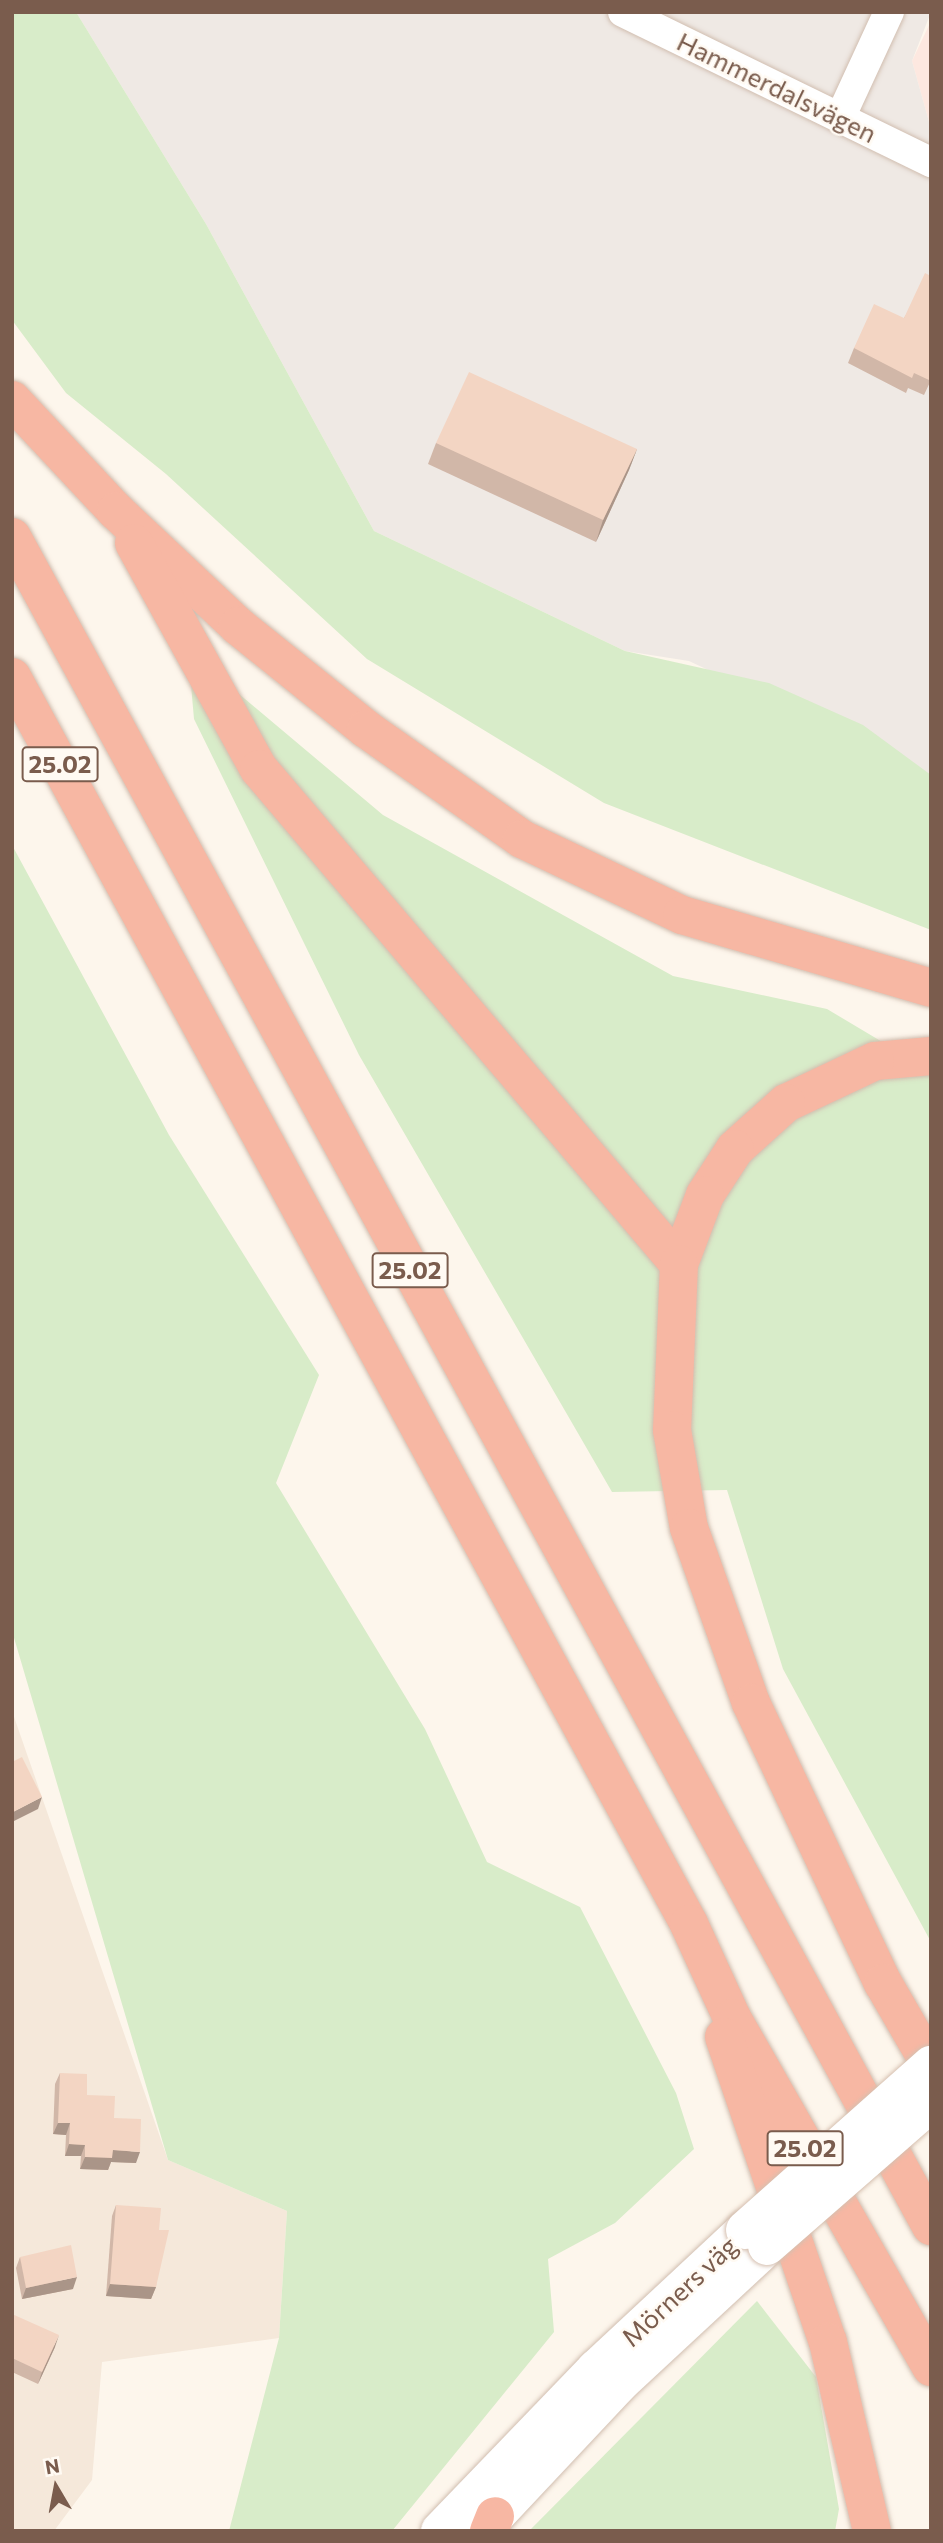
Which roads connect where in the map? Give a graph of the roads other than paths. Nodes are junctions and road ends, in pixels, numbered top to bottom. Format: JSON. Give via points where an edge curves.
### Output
{"nodes":[{"id":1,"x":623,"y":12,"type":"edge"},
{"id":2,"x":889,"y":12,"type":"edge"},
{"id":3,"x":840,"y":118,"type":"junction"},
{"id":4,"x":931,"y":162,"type":"edge"},
{"id":5,"x":12,"y":400,"type":"edge"},
{"id":6,"x":116,"y":511,"type":"junction"},
{"id":7,"x":12,"y":537,"type":"edge"},
{"id":8,"x":12,"y":677,"type":"edge"},
{"id":9,"x":12,"y":718,"type":"edge"},
{"id":10,"x":107,"y":852,"type":"junction"},
{"id":11,"x":931,"y":988,"type":"edge"},
{"id":12,"x":931,"y":1056,"type":"edge"},
{"id":13,"x":680,"y":1264,"type":"junction"},
{"id":14,"x":689,"y":1924,"type":"junction"},
{"id":15,"x":931,"y":2066,"type":"edge"},
{"id":16,"x":931,"y":2103,"type":"edge"},
{"id":17,"x":931,"y":2226,"type":"edge"},
{"id":18,"x":753,"y":2241,"type":"junction"},
{"id":19,"x":931,"y":2367,"type":"edge"},
{"id":20,"x":488,"y":2526,"type":"edge"},
{"id":21,"x":440,"y":2531,"type":"edge"},
{"id":22,"x":872,"y":2531,"type":"edge"}],
"edges":[{"from":1,"to":3,"type":"street","name":"Hammerdalsvägen"},
{"from":2,"to":3,"type":"street"},
{"from":3,"to":4,"type":"street","name":"Hammerdalsvägen"},
{"from":5,"to":6,"type":"highway"},
{"from":6,"to":11,"type":"highway","via":[[238,626],[366,729],[522,839],[682,915]]},
{"from":6,"to":13,"type":"highway","via":[[259,769]]},
{"from":7,"to":17,"type":"highway","number":"25.02"},
{"from":8,"to":10,"type":"highway","number":"25.02"},
{"from":9,"to":10,"type":"highway"},
{"from":10,"to":14,"type":"highway","number":"25.02"},
{"from":12,"to":13,"type":"highway","via":[[875,1061],[786,1103],[735,1149],[705,1195]]},
{"from":13,"to":15,"type":"highway","via":[[672,1430],[689,1528],[751,1703],[883,1983]]},
{"from":14,"to":19,"type":"highway","number":"25.02","via":[[732,2018]]},
{"from":14,"to":22,"type":"highway","via":[[767,2175],[828,2342]]},
{"from":15,"to":18,"type":"main road","name":"Mörners väg","bridge":true},
{"from":16,"to":18,"type":"main road","name":"Mörners väg","bridge":true},
{"from":18,"to":20,"type":"main road","name":"Mörners väg"},
{"from":18,"to":21,"type":"main road","name":"Mörners väg","via":[[596,2369]]}]}
